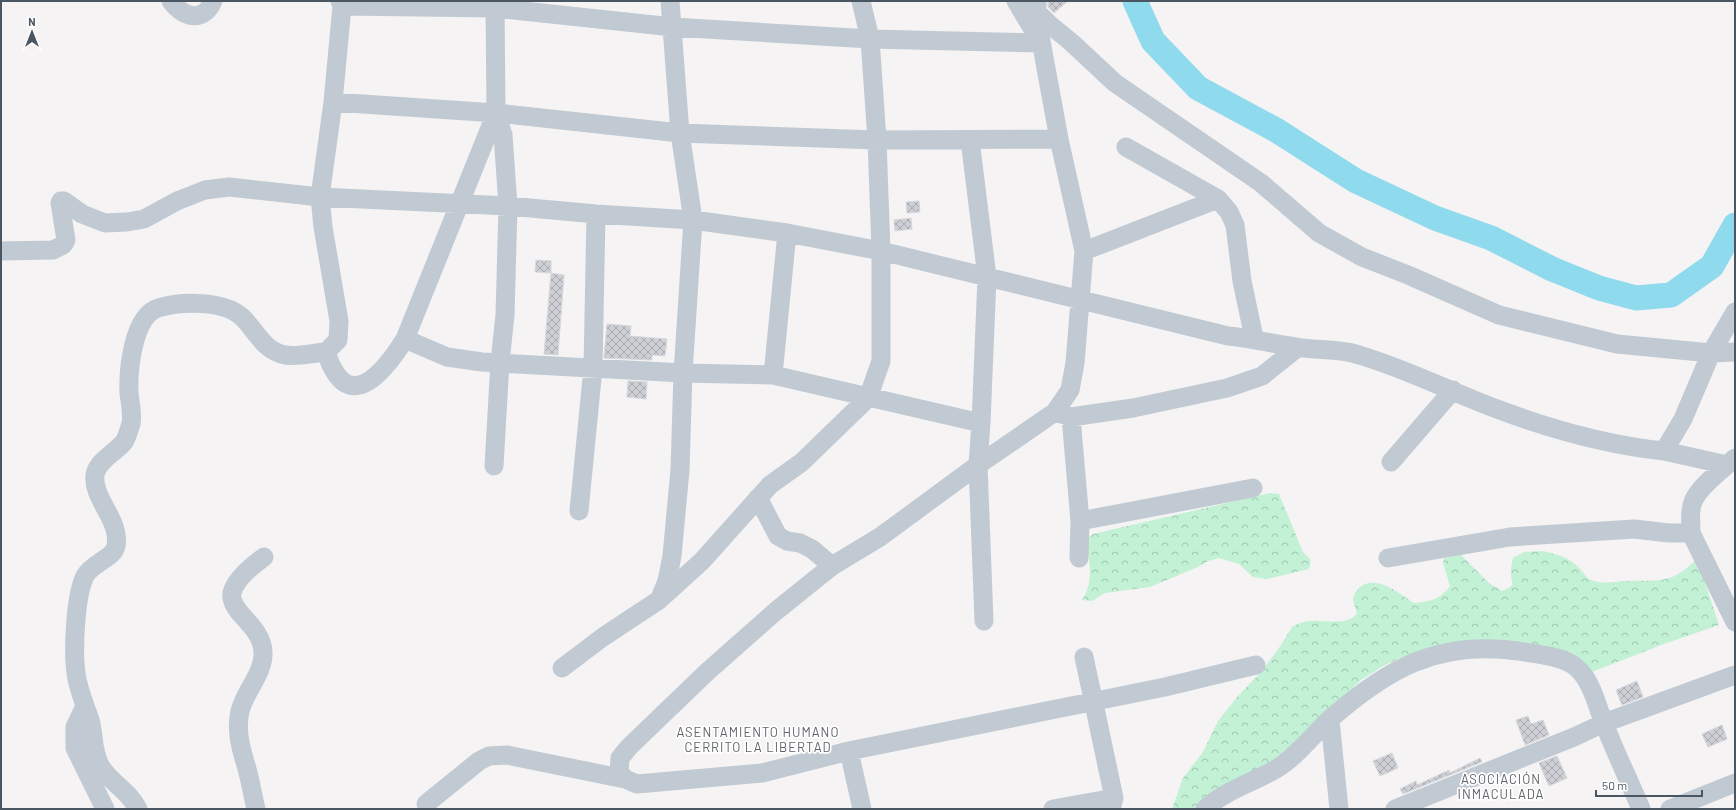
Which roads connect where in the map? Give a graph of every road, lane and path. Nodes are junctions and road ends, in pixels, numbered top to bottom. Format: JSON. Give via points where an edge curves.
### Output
{"nodes":[{"id":1,"x":171,"y":1,"type":"edge"},
{"id":2,"x":213,"y":1,"type":"edge"},
{"id":3,"x":670,"y":1,"type":"edge"},
{"id":4,"x":860,"y":1,"type":"edge"},
{"id":5,"x":1016,"y":1,"type":"edge"},
{"id":6,"x":341,"y":3,"type":"edge"},
{"id":7,"x":495,"y":5,"type":"edge"},
{"id":8,"x":1037,"y":6,"type":"edge"},
{"id":9,"x":673,"y":27,"type":"junction"},
{"id":10,"x":870,"y":38,"type":"junction"},
{"id":11,"x":1041,"y":43,"type":"junction"},
{"id":12,"x":333,"y":102,"type":"junction"},
{"id":13,"x":496,"y":112,"type":"junction"},
{"id":14,"x":680,"y":133,"type":"junction"},
{"id":15,"x":1059,"y":139,"type":"junction"},
{"id":16,"x":877,"y":140,"type":"junction"},
{"id":17,"x":970,"y":140,"type":"junction"},
{"id":18,"x":1126,"y":147,"type":"dead end"},
{"id":19,"x":320,"y":197,"type":"junction"},
{"id":20,"x":1218,"y":199,"type":"junction"},
{"id":21,"x":460,"y":204,"type":"junction"},
{"id":22,"x":508,"y":206,"type":"junction"},
{"id":23,"x":596,"y":214,"type":"junction"},
{"id":24,"x":693,"y":220,"type":"junction"},
{"id":25,"x":787,"y":233,"type":"junction"},
{"id":26,"x":1,"y":251,"type":"edge"},
{"id":27,"x":881,"y":251,"type":"junction"},
{"id":28,"x":1084,"y":251,"type":"junction"},
{"id":29,"x":987,"y":277,"type":"junction"},
{"id":30,"x":1081,"y":300,"type":"junction"},
{"id":31,"x":1735,"y":312,"type":"edge"},
{"id":32,"x":1254,"y":338,"type":"junction"},
{"id":33,"x":405,"y":339,"type":"junction"},
{"id":34,"x":1297,"y":348,"type":"junction"},
{"id":35,"x":326,"y":352,"type":"junction"},
{"id":36,"x":1735,"y":352,"type":"edge"},
{"id":37,"x":1711,"y":353,"type":"junction"},
{"id":38,"x":500,"y":362,"type":"junction"},
{"id":39,"x":593,"y":368,"type":"junction"},
{"id":40,"x":683,"y":373,"type":"junction"},
{"id":41,"x":773,"y":375,"type":"junction"},
{"id":42,"x":1453,"y":390,"type":"junction"},
{"id":43,"x":868,"y":398,"type":"junction"},
{"id":44,"x":1063,"y":415,"type":"junction"},
{"id":45,"x":981,"y":422,"type":"junction"},
{"id":46,"x":1664,"y":451,"type":"junction"},
{"id":47,"x":1392,"y":462,"type":"dead end"},
{"id":48,"x":1731,"y":462,"type":"edge"},
{"id":49,"x":978,"y":465,"type":"junction"},
{"id":50,"x":494,"y":466,"type":"dead end"},
{"id":51,"x":1253,"y":488,"type":"dead end"},
{"id":52,"x":758,"y":498,"type":"junction"},
{"id":53,"x":579,"y":511,"type":"dead end"},
{"id":54,"x":1080,"y":521,"type":"junction"},
{"id":55,"x":1691,"y":533,"type":"junction"},
{"id":56,"x":264,"y":556,"type":"dead end"},
{"id":57,"x":1079,"y":558,"type":"dead end"},
{"id":58,"x":1388,"y":558,"type":"dead end"},
{"id":59,"x":832,"y":566,"type":"junction"},
{"id":60,"x":1729,"y":591,"type":"edge"},
{"id":61,"x":659,"y":600,"type":"junction"},
{"id":62,"x":984,"y":621,"type":"dead end"},
{"id":63,"x":1735,"y":622,"type":"edge"},
{"id":64,"x":1084,"y":657,"type":"dead end"},
{"id":65,"x":1256,"y":665,"type":"dead end"},
{"id":66,"x":562,"y":668,"type":"dead end"},
{"id":67,"x":1735,"y":675,"type":"edge"},
{"id":68,"x":1092,"y":702,"type":"junction"},
{"id":69,"x":85,"y":706,"type":"junction"},
{"id":70,"x":1330,"y":720,"type":"junction"},
{"id":71,"x":1604,"y":723,"type":"junction"},
{"id":72,"x":849,"y":751,"type":"junction"},
{"id":73,"x":625,"y":779,"type":"junction"},
{"id":74,"x":1735,"y":783,"type":"edge"},
{"id":75,"x":426,"y":804,"type":"dead end"},
{"id":76,"x":1112,"y":804,"type":"edge"},
{"id":77,"x":105,"y":809,"type":"edge"},
{"id":78,"x":138,"y":809,"type":"edge"},
{"id":79,"x":256,"y":809,"type":"edge"},
{"id":80,"x":862,"y":809,"type":"edge"},
{"id":81,"x":1053,"y":809,"type":"edge"},
{"id":82,"x":1205,"y":809,"type":"edge"},
{"id":83,"x":1339,"y":809,"type":"edge"},
{"id":84,"x":1395,"y":809,"type":"edge"},
{"id":85,"x":1641,"y":809,"type":"edge"},
{"id":86,"x":1670,"y":809,"type":"edge"}],
"edges":[{"from":1,"to":2,"type":"street","via":[[182,13],[190,15],[202,14],[210,8]]},
{"from":3,"to":9,"type":"street"},
{"from":4,"to":10,"type":"street"},
{"from":5,"to":11,"type":"street"},
{"from":6,"to":7,"type":"street"},
{"from":6,"to":12,"type":"street"},
{"from":7,"to":9,"type":"street"},
{"from":7,"to":13,"type":"street"},
{"from":8,"to":11,"type":"street"},
{"from":8,"to":37,"type":"street","via":[[1049,24],[1115,83],[1261,183],[1319,233],[1362,258],[1408,274],[1499,315],[1617,344]]},
{"from":9,"to":10,"type":"street"},
{"from":9,"to":14,"type":"street"},
{"from":10,"to":11,"type":"street"},
{"from":10,"to":16,"type":"street"},
{"from":11,"to":15,"type":"street"},
{"from":12,"to":13,"type":"street"},
{"from":12,"to":19,"type":"street"},
{"from":13,"to":14,"type":"street"},
{"from":13,"to":21,"type":"street"},
{"from":13,"to":22,"type":"street","via":[[503,135]]},
{"from":14,"to":16,"type":"street"},
{"from":14,"to":24,"type":"street"},
{"from":15,"to":17,"type":"street"},
{"from":15,"to":28,"type":"street"},
{"from":16,"to":17,"type":"street"},
{"from":16,"to":27,"type":"street"},
{"from":17,"to":29,"type":"street"},
{"from":18,"to":20,"type":"street"},
{"from":19,"to":21,"type":"street"},
{"from":19,"to":26,"type":"street","via":[[229,187],[205,190],[177,201],[144,219],[105,223],[82,214],[61,201],[66,240],[63,245],[53,250]]},
{"from":19,"to":35,"type":"street","via":[[339,321],[338,340]]},
{"from":20,"to":28,"type":"street"},
{"from":20,"to":32,"type":"street","via":[[1229,212],[1235,225],[1242,281]]},
{"from":21,"to":22,"type":"street"},
{"from":21,"to":33,"type":"street"},
{"from":22,"to":23,"type":"street"},
{"from":22,"to":38,"type":"street"},
{"from":23,"to":24,"type":"street"},
{"from":23,"to":39,"type":"street"},
{"from":24,"to":25,"type":"street"},
{"from":24,"to":40,"type":"street"},
{"from":25,"to":27,"type":"street"},
{"from":25,"to":41,"type":"street"},
{"from":27,"to":29,"type":"street"},
{"from":27,"to":43,"type":"street","via":[[881,361]]},
{"from":28,"to":30,"type":"street"},
{"from":29,"to":30,"type":"street"},
{"from":29,"to":45,"type":"street"},
{"from":30,"to":32,"type":"street","via":[[1228,336]]},
{"from":30,"to":44,"type":"street","via":[[1075,363]]},
{"from":31,"to":37,"type":"street"},
{"from":32,"to":34,"type":"street"},
{"from":33,"to":35,"type":"street","via":[[383,371],[369,382],[354,386],[339,378],[331,369]]},
{"from":33,"to":38,"type":"street","via":[[447,357]]},
{"from":34,"to":42,"type":"street","via":[[1357,354]]},
{"from":34,"to":44,"type":"street","via":[[1262,376],[1227,388],[1133,408]]},
{"from":35,"to":69,"type":"street","via":[[285,355],[269,348],[243,318],[226,307],[215,305],[172,305],[150,312],[142,321],[132,352],[129,393],[131,424],[125,441],[102,463],[96,473],[96,487],[115,531],[116,547],[111,556],[98,562],[86,575],[79,596],[76,674]]},
{"from":36,"to":37,"type":"street"},
{"from":37,"to":46,"type":"street","via":[[1683,420]]},
{"from":38,"to":39,"type":"street"},
{"from":38,"to":50,"type":"street"},
{"from":39,"to":40,"type":"street"},
{"from":39,"to":53,"type":"street"},
{"from":40,"to":41,"type":"street"},
{"from":40,"to":61,"type":"street","via":[[680,470],[672,556],[667,581]]},
{"from":41,"to":43,"type":"street"},
{"from":42,"to":46,"type":"street","via":[[1497,409],[1562,430],[1614,443]]},
{"from":42,"to":47,"type":"street"},
{"from":43,"to":45,"type":"street"},
{"from":43,"to":52,"type":"street","via":[[802,462],[770,485]]},
{"from":44,"to":49,"type":"street"},
{"from":44,"to":54,"type":"street"},
{"from":45,"to":49,"type":"street"},
{"from":46,"to":48,"type":"street"},
{"from":48,"to":55,"type":"street","via":[[1705,485],[1693,501]]},
{"from":49,"to":59,"type":"street","via":[[880,537]]},
{"from":49,"to":62,"type":"street"},
{"from":51,"to":54,"type":"street"},
{"from":52,"to":59,"type":"street","via":[[778,536],[812,549]]},
{"from":52,"to":61,"type":"street","via":[[702,561]]},
{"from":54,"to":57,"type":"street"},
{"from":55,"to":58,"type":"street","via":[[1634,528],[1510,537]]},
{"from":55,"to":60,"type":"street"},
{"from":56,"to":79,"type":"street","via":[[238,582],[232,595],[234,605],[256,630],[263,652],[261,667],[244,700],[238,725],[241,750]]},
{"from":59,"to":73,"type":"street","via":[[707,672],[629,748],[620,758],[619,772]]},
{"from":60,"to":63,"type":"street"},
{"from":61,"to":66,"type":"street"},
{"from":64,"to":68,"type":"street"},
{"from":65,"to":68,"type":"street"},
{"from":67,"to":71,"type":"street"},
{"from":68,"to":72,"type":"street"},
{"from":68,"to":76,"type":"street"},
{"from":69,"to":77,"type":"street","via":[[75,727],[75,748]]},
{"from":69,"to":78,"type":"street","via":[[91,722],[96,757],[101,767],[125,790]]},
{"from":70,"to":71,"type":"street","via":[[1370,686],[1404,666],[1441,653],[1472,649],[1543,655],[1577,667],[1589,682]]},
{"from":70,"to":82,"type":"street","via":[[1277,769],[1225,794]]},
{"from":70,"to":83,"type":"street"},
{"from":71,"to":84,"type":"street"},
{"from":71,"to":85,"type":"street"},
{"from":72,"to":73,"type":"street","via":[[762,773],[637,784]]},
{"from":72,"to":80,"type":"street"},
{"from":73,"to":75,"type":"street","via":[[507,755],[489,756],[479,760]]},
{"from":74,"to":86,"type":"street"},
{"from":76,"to":81,"type":"street"}]}
